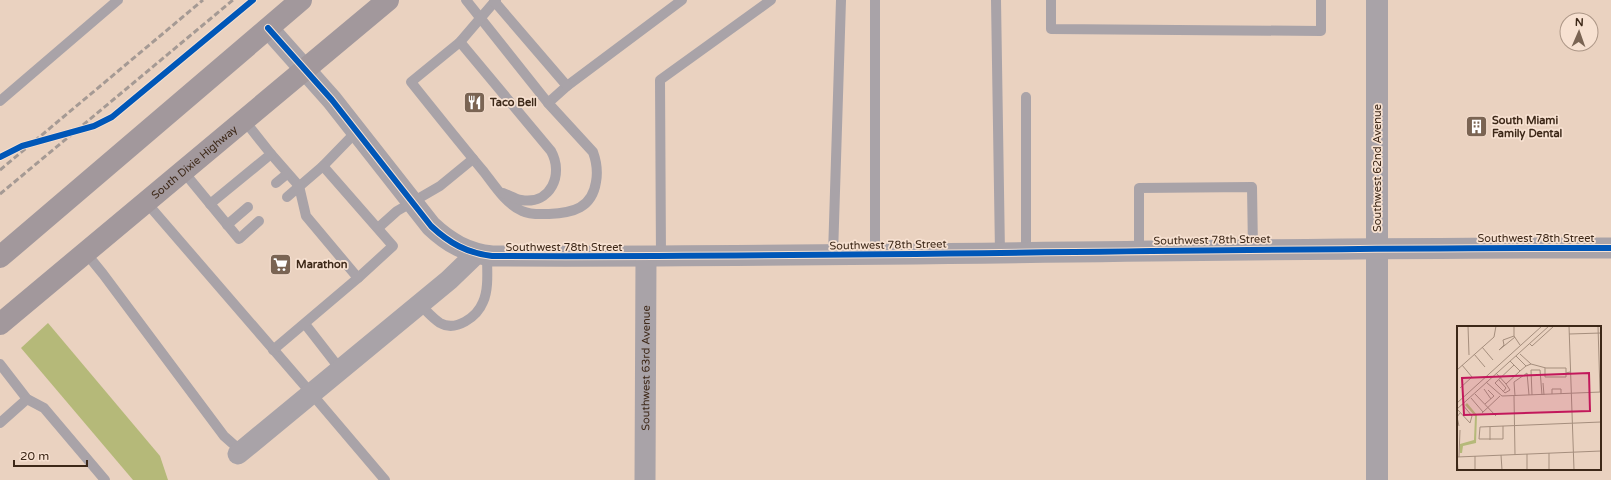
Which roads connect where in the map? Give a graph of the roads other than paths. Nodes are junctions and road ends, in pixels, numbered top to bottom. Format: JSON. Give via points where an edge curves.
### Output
{"nodes":[{"id":1,"x":118,"y":0,"type":"edge"},
{"id":2,"x":301,"y":0,"type":"edge"},
{"id":3,"x":388,"y":0,"type":"edge"},
{"id":4,"x":466,"y":0,"type":"edge"},
{"id":5,"x":682,"y":0,"type":"edge"},
{"id":6,"x":771,"y":0,"type":"edge"},
{"id":7,"x":841,"y":0,"type":"edge"},
{"id":8,"x":875,"y":0,"type":"edge"},
{"id":9,"x":996,"y":0,"type":"edge"},
{"id":10,"x":1051,"y":0,"type":"edge"},
{"id":11,"x":1321,"y":0,"type":"edge"},
{"id":12,"x":1377,"y":0,"type":"edge"},
{"id":13,"x":495,"y":1,"type":"edge"},
{"id":14,"x":480,"y":17,"type":"junction"},
{"id":15,"x":268,"y":28,"type":"junction"},
{"id":16,"x":460,"y":42,"type":"junction"},
{"id":17,"x":305,"y":69,"type":"junction"},
{"id":18,"x":567,"y":86,"type":"junction"},
{"id":19,"x":1026,"y":97,"type":"dead end"},
{"id":20,"x":0,"y":101,"type":"edge"},
{"id":21,"x":548,"y":103,"type":"junction"},
{"id":22,"x":244,"y":120,"type":"junction"},
{"id":23,"x":357,"y":131,"type":"junction"},
{"id":24,"x":271,"y":154,"type":"junction"},
{"id":25,"x":473,"y":159,"type":"junction"},
{"id":26,"x":323,"y":166,"type":"junction"},
{"id":27,"x":184,"y":171,"type":"junction"},
{"id":28,"x":287,"y":174,"type":"junction"},
{"id":29,"x":276,"y":183,"type":"dead end"},
{"id":30,"x":299,"y":186,"type":"junction"},
{"id":31,"x":500,"y":192,"type":"junction"},
{"id":32,"x":287,"y":197,"type":"dead end"},
{"id":33,"x":146,"y":202,"type":"junction"},
{"id":34,"x":412,"y":202,"type":"junction"},
{"id":35,"x":210,"y":204,"type":"junction"},
{"id":36,"x":248,"y":207,"type":"dead end"},
{"id":37,"x":260,"y":221,"type":"dead end"},
{"id":38,"x":227,"y":225,"type":"junction"},
{"id":39,"x":378,"y":228,"type":"junction"},
{"id":40,"x":1377,"y":248,"type":"junction"},
{"id":41,"x":1611,"y":248,"type":"edge"},
{"id":42,"x":1253,"y":250,"type":"junction"},
{"id":43,"x":1139,"y":251,"type":"junction"},
{"id":44,"x":86,"y":253,"type":"junction"},
{"id":45,"x":1000,"y":253,"type":"junction"},
{"id":46,"x":1026,"y":253,"type":"junction"},
{"id":47,"x":482,"y":255,"type":"junction"},
{"id":48,"x":833,"y":255,"type":"junction"},
{"id":49,"x":875,"y":255,"type":"junction"},
{"id":50,"x":0,"y":256,"type":"edge"},
{"id":51,"x":654,"y":257,"type":"junction"},
{"id":52,"x":358,"y":278,"type":"junction"},
{"id":53,"x":419,"y":304,"type":"junction"},
{"id":54,"x":0,"y":324,"type":"edge"},
{"id":55,"x":305,"y":324,"type":"junction"},
{"id":56,"x":273,"y":350,"type":"junction"},
{"id":57,"x":0,"y":364,"type":"edge"},
{"id":58,"x":340,"y":369,"type":"junction"},
{"id":59,"x":311,"y":393,"type":"junction"},
{"id":60,"x":27,"y":399,"type":"junction"},
{"id":61,"x":0,"y":423,"type":"edge"},
{"id":62,"x":239,"y":452,"type":"joint"},
{"id":63,"x":105,"y":480,"type":"edge"},
{"id":64,"x":385,"y":480,"type":"edge"},
{"id":65,"x":645,"y":480,"type":"edge"},
{"id":66,"x":1377,"y":480,"type":"edge"}],
"edges":[{"from":1,"to":20,"type":"lane"},
{"from":2,"to":15,"type":"highway"},
{"from":3,"to":17,"type":"highway","name":"South Dixie Highway"},
{"from":4,"to":14,"type":"lane"},
{"from":5,"to":18,"type":"lane"},
{"from":6,"to":51,"type":"lane","via":[[660,80]]},
{"from":7,"to":48,"type":"lane"},
{"from":8,"to":49,"type":"lane"},
{"from":9,"to":45,"type":"lane"},
{"from":10,"to":11,"type":"lane","via":[[1051,29],[1321,31]]},
{"from":12,"to":40,"type":"street","name":"Southwest 62nd Avenue"},
{"from":13,"to":14,"type":"lane"},
{"from":13,"to":18,"type":"lane"},
{"from":14,"to":16,"type":"lane"},
{"from":14,"to":21,"type":"lane"},
{"from":15,"to":17,"type":"street","name":"Southwest 78th Street"},
{"from":15,"to":50,"type":"highway"},
{"from":16,"to":25,"type":"lane","via":[[411,82]]},
{"from":16,"to":31,"type":"lane","via":[[551,151],[556,163],[553,185],[540,197],[521,200]]},
{"from":17,"to":22,"type":"highway","name":"South Dixie Highway"},
{"from":17,"to":23,"type":"street","name":"Southwest 78th Street"},
{"from":18,"to":21,"type":"lane"},
{"from":19,"to":46,"type":"lane"},
{"from":21,"to":31,"type":"lane","via":[[593,152],[597,161],[596,187],[591,200],[568,212],[539,214],[524,212],[514,207]]},
{"from":22,"to":24,"type":"lane"},
{"from":22,"to":27,"type":"highway","name":"South Dixie Highway"},
{"from":23,"to":26,"type":"lane"},
{"from":23,"to":34,"type":"street","name":"Southwest 78th Street"},
{"from":24,"to":28,"type":"lane"},
{"from":24,"to":35,"type":"lane"},
{"from":25,"to":31,"type":"lane"},
{"from":25,"to":34,"type":"lane","via":[[440,186]]},
{"from":26,"to":30,"type":"lane"},
{"from":26,"to":39,"type":"lane"},
{"from":27,"to":33,"type":"highway","name":"South Dixie Highway"},
{"from":27,"to":35,"type":"lane"},
{"from":28,"to":29,"type":"lane"},
{"from":28,"to":30,"type":"lane"},
{"from":30,"to":32,"type":"lane"},
{"from":30,"to":52,"type":"lane","via":[[306,216]]},
{"from":33,"to":44,"type":"highway","name":"South Dixie Highway"},
{"from":33,"to":56,"type":"lane"},
{"from":34,"to":39,"type":"lane"},
{"from":34,"to":47,"type":"street","name":"Southwest 78th Street","via":[[448,242]]},
{"from":35,"to":38,"type":"lane"},
{"from":36,"to":38,"type":"lane"},
{"from":37,"to":38,"type":"lane","via":[[239,239]]},
{"from":39,"to":52,"type":"lane","via":[[393,246]]},
{"from":40,"to":41,"type":"street","name":"Southwest 78th Street"},
{"from":40,"to":42,"type":"street","name":"Southwest 78th Street"},
{"from":40,"to":66,"type":"street","name":"Southwest 62nd Avenue"},
{"from":42,"to":43,"type":"street","name":"Southwest 78th Street"},
{"from":42,"to":43,"type":"lane","via":[[1252,187],[1139,188]]},
{"from":43,"to":46,"type":"street","name":"Southwest 78th Street"},
{"from":44,"to":54,"type":"highway","name":"South Dixie Highway"},
{"from":44,"to":62,"type":"lane","via":[[224,436]]},
{"from":45,"to":46,"type":"street","name":"Southwest 78th Street"},
{"from":45,"to":49,"type":"street","name":"Southwest 78th Street"},
{"from":47,"to":51,"type":"street","name":"Southwest 78th Street"},
{"from":47,"to":53,"type":"street"},
{"from":47,"to":53,"type":"lane","via":[[486,284],[484,302],[471,319],[446,325]]},
{"from":48,"to":49,"type":"street","name":"Southwest 78th Street"},
{"from":48,"to":51,"type":"street","name":"Southwest 78th Street"},
{"from":51,"to":65,"type":"street","name":"Southwest 63rd Avenue"},
{"from":52,"to":55,"type":"lane"},
{"from":53,"to":58,"type":"street"},
{"from":55,"to":56,"type":"lane"},
{"from":55,"to":58,"type":"lane"},
{"from":56,"to":59,"type":"lane"},
{"from":57,"to":60,"type":"lane"},
{"from":58,"to":59,"type":"street"},
{"from":59,"to":62,"type":"street"},
{"from":59,"to":64,"type":"lane"},
{"from":60,"to":61,"type":"lane"},
{"from":60,"to":63,"type":"lane","via":[[44,408]]}]}
